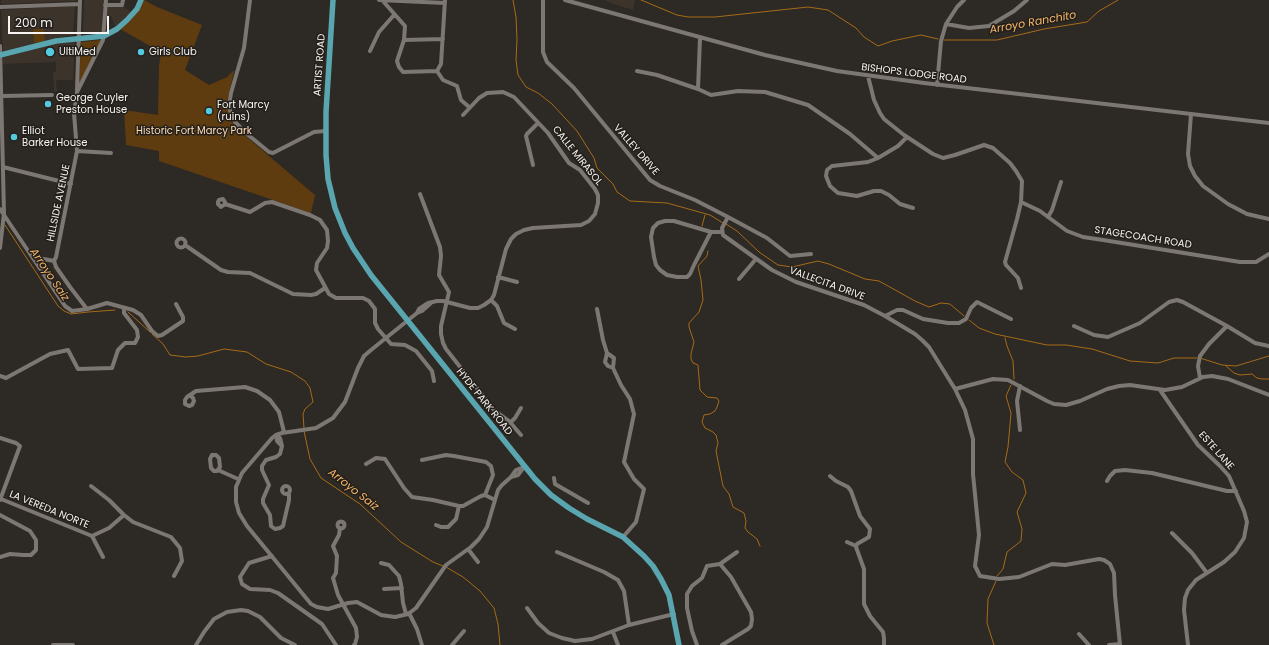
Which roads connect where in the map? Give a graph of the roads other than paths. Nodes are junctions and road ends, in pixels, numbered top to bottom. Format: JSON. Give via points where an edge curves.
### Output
{"nodes":[{"id":1,"x":106,"y":0,"type":"edge"},
{"id":2,"x":123,"y":0,"type":"edge"},
{"id":3,"x":141,"y":0,"type":"edge"},
{"id":4,"x":250,"y":0,"type":"edge"},
{"id":5,"x":333,"y":0,"type":"edge"},
{"id":6,"x":381,"y":0,"type":"edge"},
{"id":7,"x":543,"y":0,"type":"edge"},
{"id":8,"x":565,"y":0,"type":"edge"},
{"id":9,"x":964,"y":0,"type":"edge"},
{"id":10,"x":1027,"y":0,"type":"edge"},
{"id":11,"x":80,"y":2,"type":"edge"},
{"id":12,"x":445,"y":2,"type":"edge"},
{"id":13,"x":105,"y":5,"type":"junction"},
{"id":14,"x":0,"y":7,"type":"edge"},
{"id":15,"x":394,"y":15,"type":"junction"},
{"id":16,"x":946,"y":24,"type":"junction"},
{"id":17,"x":104,"y":36,"type":"junction"},
{"id":18,"x":79,"y":38,"type":"junction"},
{"id":19,"x":700,"y":38,"type":"junction"},
{"id":20,"x":443,"y":39,"type":"junction"},
{"id":21,"x":404,"y":40,"type":"junction"},
{"id":22,"x":0,"y":46,"type":"edge"},
{"id":23,"x":370,"y":51,"type":"dead end"},
{"id":24,"x":0,"y":55,"type":"edge"},
{"id":25,"x":437,"y":71,"type":"junction"},
{"id":26,"x":637,"y":71,"type":"dead end"},
{"id":27,"x":868,"y":76,"type":"junction"},
{"id":28,"x":937,"y":85,"type":"junction"},
{"id":29,"x":698,"y":89,"type":"junction"},
{"id":30,"x":77,"y":92,"type":"junction"},
{"id":31,"x":52,"y":94,"type":"dead end"},
{"id":32,"x":2,"y":96,"type":"junction"},
{"id":33,"x":469,"y":107,"type":"junction"},
{"id":34,"x":1191,"y":114,"type":"junction"},
{"id":35,"x":463,"y":115,"type":"dead end"},
{"id":36,"x":538,"y":123,"type":"junction"},
{"id":37,"x":1269,"y":123,"type":"edge"},
{"id":38,"x":325,"y":131,"type":"junction"},
{"id":39,"x":907,"y":137,"type":"junction"},
{"id":40,"x":77,"y":151,"type":"junction"},
{"id":41,"x":111,"y":153,"type":"dead end"},
{"id":42,"x":878,"y":158,"type":"junction"},
{"id":43,"x":533,"y":165,"type":"dead end"},
{"id":44,"x":3,"y":167,"type":"junction"},
{"id":45,"x":1061,"y":182,"type":"dead end"},
{"id":46,"x":71,"y":184,"type":"junction"},
{"id":47,"x":420,"y":194,"type":"dead end"},
{"id":48,"x":2,"y":197,"type":"edge"},
{"id":49,"x":1021,"y":202,"type":"junction"},
{"id":50,"x":225,"y":204,"type":"dead end"},
{"id":51,"x":913,"y":208,"type":"dead end"},
{"id":52,"x":0,"y":209,"type":"edge"},
{"id":53,"x":4,"y":213,"type":"junction"},
{"id":54,"x":728,"y":217,"type":"junction"},
{"id":55,"x":1048,"y":217,"type":"junction"},
{"id":56,"x":1269,"y":219,"type":"edge"},
{"id":57,"x":712,"y":232,"type":"junction"},
{"id":58,"x":722,"y":232,"type":"junction"},
{"id":59,"x":185,"y":245,"type":"dead end"},
{"id":60,"x":0,"y":248,"type":"edge"},
{"id":61,"x":811,"y":254,"type":"dead end"},
{"id":62,"x":1269,"y":254,"type":"edge"},
{"id":63,"x":32,"y":257,"type":"junction"},
{"id":64,"x":756,"y":258,"type":"junction"},
{"id":65,"x":54,"y":261,"type":"junction"},
{"id":66,"x":498,"y":277,"type":"junction"},
{"id":67,"x":739,"y":279,"type":"dead end"},
{"id":68,"x":517,"y":282,"type":"dead end"},
{"id":69,"x":325,"y":288,"type":"junction"},
{"id":70,"x":1021,"y":288,"type":"dead end"},
{"id":71,"x":490,"y":300,"type":"junction"},
{"id":72,"x":447,"y":302,"type":"junction"},
{"id":73,"x":176,"y":304,"type":"dead end"},
{"id":74,"x":124,"y":308,"type":"junction"},
{"id":75,"x":87,"y":309,"type":"junction"},
{"id":76,"x":597,"y":309,"type":"dead end"},
{"id":77,"x":885,"y":316,"type":"junction"},
{"id":78,"x":1011,"y":319,"type":"dead end"},
{"id":79,"x":407,"y":320,"type":"junction"},
{"id":80,"x":1074,"y":326,"type":"dead end"},
{"id":81,"x":1227,"y":326,"type":"junction"},
{"id":82,"x":515,"y":329,"type":"dead end"},
{"id":83,"x":385,"y":338,"type":"junction"},
{"id":84,"x":1269,"y":346,"type":"edge"},
{"id":85,"x":606,"y":353,"type":"junction"},
{"id":86,"x":613,"y":368,"type":"junction"},
{"id":87,"x":0,"y":376,"type":"edge"},
{"id":88,"x":1200,"y":378,"type":"junction"},
{"id":89,"x":434,"y":381,"type":"dead end"},
{"id":90,"x":1020,"y":386,"type":"junction"},
{"id":91,"x":955,"y":389,"type":"junction"},
{"id":92,"x":1160,"y":390,"type":"junction"},
{"id":93,"x":190,"y":395,"type":"dead end"},
{"id":94,"x":1269,"y":395,"type":"edge"},
{"id":95,"x":521,"y":408,"type":"dead end"},
{"id":96,"x":510,"y":422,"type":"junction"},
{"id":97,"x":1020,"y":430,"type":"dead end"},
{"id":98,"x":284,"y":432,"type":"junction"},
{"id":99,"x":276,"y":435,"type":"junction"},
{"id":100,"x":521,"y":435,"type":"dead end"},
{"id":101,"x":0,"y":438,"type":"edge"},
{"id":102,"x":422,"y":460,"type":"dead end"},
{"id":103,"x":366,"y":464,"type":"dead end"},
{"id":104,"x":524,"y":467,"type":"junction"},
{"id":105,"x":218,"y":470,"type":"dead end"},
{"id":106,"x":830,"y":476,"type":"dead end"},
{"id":107,"x":554,"y":478,"type":"dead end"},
{"id":108,"x":238,"y":479,"type":"junction"},
{"id":109,"x":1107,"y":482,"type":"dead end"},
{"id":110,"x":555,"y":484,"type":"junction"},
{"id":111,"x":91,"y":486,"type":"dead end"},
{"id":112,"x":547,"y":491,"type":"junction"},
{"id":113,"x":1236,"y":491,"type":"junction"},
{"id":114,"x":288,"y":494,"type":"dead end"},
{"id":115,"x":485,"y":495,"type":"junction"},
{"id":116,"x":1,"y":499,"type":"edge"},
{"id":117,"x":495,"y":500,"type":"junction"},
{"id":118,"x":588,"y":503,"type":"dead end"},
{"id":119,"x":459,"y":506,"type":"junction"},
{"id":120,"x":0,"y":515,"type":"edge"},
{"id":121,"x":124,"y":515,"type":"junction"},
{"id":122,"x":436,"y":525,"type":"dead end"},
{"id":123,"x":340,"y":528,"type":"dead end"},
{"id":124,"x":1172,"y":533,"type":"dead end"},
{"id":125,"x":92,"y":536,"type":"junction"},
{"id":126,"x":623,"y":538,"type":"junction"},
{"id":127,"x":847,"y":542,"type":"dead end"},
{"id":128,"x":856,"y":546,"type":"junction"},
{"id":129,"x":468,"y":549,"type":"junction"},
{"id":130,"x":557,"y":552,"type":"dead end"},
{"id":131,"x":737,"y":552,"type":"dead end"},
{"id":132,"x":272,"y":556,"type":"junction"},
{"id":133,"x":0,"y":557,"type":"edge"},
{"id":134,"x":103,"y":557,"type":"dead end"},
{"id":135,"x":478,"y":562,"type":"dead end"},
{"id":136,"x":381,"y":563,"type":"dead end"},
{"id":137,"x":720,"y":564,"type":"junction"},
{"id":138,"x":1207,"y":573,"type":"junction"},
{"id":139,"x":174,"y":576,"type":"dead end"},
{"id":140,"x":402,"y":588,"type":"junction"},
{"id":141,"x":384,"y":589,"type":"dead end"},
{"id":142,"x":343,"y":605,"type":"junction"},
{"id":143,"x":527,"y":608,"type":"dead end"},
{"id":144,"x":408,"y":614,"type":"junction"},
{"id":145,"x":674,"y":614,"type":"junction"},
{"id":146,"x":629,"y":625,"type":"junction"},
{"id":147,"x":464,"y":631,"type":"dead end"},
{"id":148,"x":612,"y":632,"type":"junction"},
{"id":149,"x":1079,"y":634,"type":"dead end"},
{"id":150,"x":1120,"y":644,"type":"edge"},
{"id":151,"x":53,"y":645,"type":"edge"},
{"id":152,"x":73,"y":645,"type":"edge"},
{"id":153,"x":196,"y":645,"type":"edge"},
{"id":154,"x":295,"y":645,"type":"edge"},
{"id":155,"x":336,"y":645,"type":"edge"},
{"id":156,"x":354,"y":645,"type":"edge"},
{"id":157,"x":422,"y":645,"type":"edge"},
{"id":158,"x":452,"y":645,"type":"edge"},
{"id":159,"x":618,"y":645,"type":"edge"},
{"id":160,"x":679,"y":645,"type":"edge"},
{"id":161,"x":697,"y":645,"type":"edge"},
{"id":162,"x":722,"y":645,"type":"edge"},
{"id":163,"x":884,"y":645,"type":"edge"},
{"id":164,"x":1089,"y":645,"type":"edge"},
{"id":165,"x":1109,"y":645,"type":"edge"},
{"id":166,"x":1188,"y":645,"type":"edge"}],
"edges":[{"from":1,"to":13,"type":"street"},
{"from":2,"to":13,"type":"street","via":[[122,5]]},
{"from":3,"to":17,"type":"main road","via":[[126,21]]},
{"from":4,"to":38,"type":"street","via":[[244,48],[230,93],[229,106],[235,122],[271,153],[314,132]]},
{"from":5,"to":38,"type":"main road","name":"ARTIST ROAD"},
{"from":6,"to":12,"type":"street"},
{"from":6,"to":15,"type":"street"},
{"from":7,"to":54,"type":"street","name":"VALLEY DRIVE","via":[[543,52],[550,66],[574,88],[650,180]]},
{"from":8,"to":19,"type":"street","name":"BISHOPS LODGE ROAD"},
{"from":9,"to":16,"type":"street"},
{"from":10,"to":16,"type":"street","via":[[989,26],[969,28]]},
{"from":11,"to":14,"type":"street"},
{"from":11,"to":18,"type":"street"},
{"from":12,"to":20,"type":"street"},
{"from":13,"to":17,"type":"street"},
{"from":15,"to":21,"type":"street","via":[[405,26]]},
{"from":15,"to":23,"type":"street","via":[[379,32]]},
{"from":16,"to":28,"type":"street","via":[[941,41]]},
{"from":17,"to":18,"type":"main road"},
{"from":17,"to":30,"type":"street","name":"HILLSIDE AVENUE"},
{"from":18,"to":24,"type":"main road"},
{"from":18,"to":30,"type":"street"},
{"from":19,"to":27,"type":"street","name":"BISHOPS LODGE ROAD","via":[[798,64]]},
{"from":19,"to":29,"type":"street"},
{"from":20,"to":21,"type":"street"},
{"from":20,"to":25,"type":"street","via":[[441,64]]},
{"from":21,"to":25,"type":"street","via":[[397,61],[403,72]]},
{"from":22,"to":24,"type":"street"},
{"from":24,"to":32,"type":"street"},
{"from":25,"to":33,"type":"street","via":[[443,80],[457,86],[461,100]]},
{"from":26,"to":29,"type":"street"},
{"from":27,"to":28,"type":"street","name":"BISHOPS LODGE ROAD"},
{"from":27,"to":39,"type":"street","via":[[881,115]]},
{"from":28,"to":34,"type":"street","name":"BISHOPS LODGE ROAD"},
{"from":29,"to":42,"type":"street","via":[[711,94],[765,92],[808,105],[850,134]]},
{"from":30,"to":40,"type":"street","name":"HILLSIDE AVENUE","via":[[74,113]]},
{"from":31,"to":32,"type":"street"},
{"from":32,"to":44,"type":"street"},
{"from":33,"to":35,"type":"street","name":"CALLE MIRASOL"},
{"from":33,"to":36,"type":"street","name":"CALLE MIRASOL","via":[[484,94],[503,92],[514,97]]},
{"from":34,"to":37,"type":"street","name":"BISHOPS LODGE ROAD"},
{"from":34,"to":56,"type":"street","via":[[1191,171],[1211,193],[1228,204],[1247,214]]},
{"from":36,"to":43,"type":"street","via":[[526,136]]},
{"from":36,"to":66,"type":"street","name":"CALLE MIRASOL","via":[[569,163],[580,170],[593,186],[598,195],[598,207],[591,219],[581,225],[533,228],[516,234],[506,249]]},
{"from":38,"to":79,"type":"main road","name":"HYDE PARK ROAD","via":[[328,179],[335,208],[345,233],[371,275]]},
{"from":39,"to":42,"type":"street","via":[[898,146]]},
{"from":39,"to":49,"type":"street","via":[[942,158],[984,145],[993,148],[1010,163],[1022,181]]},
{"from":40,"to":41,"type":"street"},
{"from":40,"to":46,"type":"street","name":"HILLSIDE AVENUE"},
{"from":42,"to":51,"type":"street","via":[[868,162],[830,167],[826,174],[827,181],[833,190],[840,194],[857,196],[881,191],[900,204]]},
{"from":44,"to":46,"type":"street"},
{"from":44,"to":48,"type":"street"},
{"from":45,"to":55,"type":"street"},
{"from":46,"to":65,"type":"street","name":"HILLSIDE AVENUE"},
{"from":47,"to":72,"type":"street","via":[[440,244],[439,275],[448,290]]},
{"from":48,"to":53,"type":"street"},
{"from":49,"to":55,"type":"street","name":"STAGECOACH ROAD"},
{"from":49,"to":70,"type":"street","via":[[1005,262],[1018,278]]},
{"from":50,"to":69,"type":"street","via":[[250,212],[272,202],[320,220],[327,230],[328,243],[316,268]]},
{"from":52,"to":53,"type":"street"},
{"from":53,"to":60,"type":"street"},
{"from":53,"to":63,"type":"street"},
{"from":54,"to":58,"type":"street"},
{"from":54,"to":61,"type":"street","name":"VALLEY DRIVE","via":[[767,238],[790,256]]},
{"from":55,"to":62,"type":"street","name":"STAGECOACH ROAD","via":[[1067,231],[1083,237],[1244,262],[1256,262]]},
{"from":57,"to":57,"type":"street","via":[[679,222],[658,223],[653,228],[651,237],[656,265],[667,275],[687,277]]},
{"from":57,"to":58,"type":"street"},
{"from":58,"to":64,"type":"street","name":"VALLECITA DRIVE"},
{"from":59,"to":69,"type":"street","via":[[221,270],[250,273],[293,294],[311,295]]},
{"from":63,"to":65,"type":"street"},
{"from":63,"to":75,"type":"street","via":[[66,306],[72,311]]},
{"from":64,"to":67,"type":"street"},
{"from":64,"to":77,"type":"street","name":"VALLECITA DRIVE","via":[[789,279],[855,301]]},
{"from":65,"to":75,"type":"street"},
{"from":66,"to":68,"type":"street"},
{"from":66,"to":71,"type":"street","name":"CALLE MIRASOL","via":[[495,292]]},
{"from":69,"to":83,"type":"street","via":[[334,298],[360,298],[369,301],[375,311],[376,326]]},
{"from":71,"to":72,"type":"street","via":[[474,308]]},
{"from":71,"to":82,"type":"street","via":[[497,306],[504,323]]},
{"from":72,"to":79,"type":"street","via":[[432,302]]},
{"from":72,"to":96,"type":"street","via":[[441,328],[444,346],[492,407]]},
{"from":73,"to":74,"type":"street","via":[[183,321],[158,336],[141,315]]},
{"from":74,"to":75,"type":"street","via":[[107,303]]},
{"from":74,"to":87,"type":"street","via":[[124,313],[137,330],[138,337],[135,343],[125,343],[118,350],[112,368],[78,369],[68,350],[50,354],[6,378]]},
{"from":76,"to":85,"type":"street"},
{"from":77,"to":78,"type":"street","via":[[903,310],[923,319],[959,323],[966,319],[977,302]]},
{"from":77,"to":91,"type":"street","name":"VALLECITA DRIVE","via":[[922,340]]},
{"from":79,"to":83,"type":"street"},
{"from":79,"to":104,"type":"main road","name":"HYDE PARK ROAD"},
{"from":80,"to":81,"type":"street","via":[[1096,336],[1111,336],[1143,321],[1175,300]]},
{"from":81,"to":84,"type":"street","via":[[1255,343]]},
{"from":81,"to":88,"type":"street","via":[[1200,356]]},
{"from":83,"to":89,"type":"street","via":[[392,344],[403,344],[414,349],[431,370]]},
{"from":83,"to":98,"type":"street","via":[[364,356],[340,410],[319,427]]},
{"from":85,"to":86,"type":"street","via":[[605,362]]},
{"from":85,"to":86,"type":"street","via":[[614,358]]},
{"from":86,"to":126,"type":"street","via":[[620,385],[630,399],[634,414],[624,462],[634,479],[644,489],[636,522]]},
{"from":88,"to":92,"type":"street","via":[[1182,387]]},
{"from":88,"to":94,"type":"street","via":[[1224,377]]},
{"from":90,"to":91,"type":"street","via":[[1008,380],[992,379]]},
{"from":90,"to":92,"type":"street","via":[[1046,401],[1062,405],[1076,403],[1119,386],[1130,385]]},
{"from":90,"to":97,"type":"street","via":[[1017,397]]},
{"from":91,"to":150,"type":"street","name":"VALLECITA DRIVE","via":[[965,410],[973,439],[973,474],[979,535],[974,566],[980,576],[999,579],[1019,577],[1052,564],[1065,565],[1099,559],[1108,563],[1114,573]]},
{"from":92,"to":113,"type":"street","name":"ESTE LANE","via":[[1198,445],[1226,473]]},
{"from":93,"to":98,"type":"street","via":[[196,391],[245,387],[257,391],[270,400],[279,412]]},
{"from":95,"to":96,"type":"street"},
{"from":96,"to":100,"type":"street"},
{"from":98,"to":99,"type":"street"},
{"from":99,"to":108,"type":"street","via":[[246,466]]},
{"from":99,"to":114,"type":"street","via":[[282,446],[280,454],[266,460],[262,468],[269,485],[263,500],[270,515],[271,526],[275,529],[283,526]]},
{"from":101,"to":116,"type":"street","via":[[20,446]]},
{"from":102,"to":115,"type":"street","via":[[450,456],[486,462],[491,466],[493,476]]},
{"from":103,"to":119,"type":"street","via":[[376,458],[386,459],[412,496]]},
{"from":104,"to":112,"type":"main road","name":"HYDE PARK ROAD"},
{"from":104,"to":117,"type":"street","via":[[516,470],[500,487]]},
{"from":105,"to":108,"type":"street"},
{"from":106,"to":128,"type":"street","via":[[851,491],[860,516],[869,528],[869,537]]},
{"from":107,"to":110,"type":"street"},
{"from":108,"to":132,"type":"street","via":[[236,494],[239,513],[244,523]]},
{"from":109,"to":113,"type":"street","via":[[1115,471],[1125,470],[1152,473]]},
{"from":110,"to":112,"type":"street"},
{"from":110,"to":118,"type":"street"},
{"from":111,"to":121,"type":"street"},
{"from":112,"to":126,"type":"main road","name":"HYDE PARK ROAD","via":[[581,516]]},
{"from":113,"to":138,"type":"street","name":"ESTE LANE","via":[[1247,518],[1245,534],[1232,555]]},
{"from":115,"to":117,"type":"street"},
{"from":115,"to":119,"type":"street"},
{"from":116,"to":125,"type":"street","name":"LA VEREDA NORTE"},
{"from":117,"to":129,"type":"street","via":[[484,532]]},
{"from":119,"to":122,"type":"street","via":[[456,519],[448,526]]},
{"from":120,"to":133,"type":"street","via":[[30,531],[36,540],[36,550],[31,554],[10,554]]},
{"from":121,"to":125,"type":"street","via":[[109,528]]},
{"from":121,"to":139,"type":"street","via":[[133,522],[171,537],[180,548],[182,561]]},
{"from":123,"to":142,"type":"street","via":[[340,536],[333,546],[337,556],[335,583]]},
{"from":124,"to":138,"type":"street","via":[[1189,549]]},
{"from":125,"to":134,"type":"street"},
{"from":126,"to":145,"type":"main road","name":"HYDE PARK ROAD","via":[[654,566],[669,596]]},
{"from":127,"to":128,"type":"street"},
{"from":128,"to":163,"type":"street","via":[[864,569],[865,606],[883,632]]},
{"from":129,"to":135,"type":"street"},
{"from":129,"to":144,"type":"street","via":[[446,565],[420,604]]},
{"from":130,"to":146,"type":"street","via":[[618,580],[624,591]]},
{"from":131,"to":137,"type":"street"},
{"from":132,"to":142,"type":"street","via":[[311,604],[325,609]]},
{"from":132,"to":155,"type":"street","via":[[249,563],[240,577],[242,584],[250,589],[278,593],[322,624]]},
{"from":136,"to":140,"type":"street","via":[[389,565],[396,572]]},
{"from":137,"to":161,"type":"street","via":[[707,566],[702,578],[687,594],[692,634]]},
{"from":137,"to":162,"type":"street","via":[[731,577],[751,612],[752,619],[748,629]]},
{"from":138,"to":166,"type":"street","name":"ESTE LANE","via":[[1193,583],[1186,594],[1184,615]]},
{"from":140,"to":141,"type":"street"},
{"from":140,"to":144,"type":"street","via":[[403,603]]},
{"from":142,"to":144,"type":"street","via":[[357,602],[388,616]]},
{"from":142,"to":156,"type":"street","via":[[356,628],[357,637]]},
{"from":143,"to":148,"type":"street","via":[[549,633],[562,638],[592,639]]},
{"from":144,"to":157,"type":"street","via":[[417,629]]},
{"from":145,"to":146,"type":"street"},
{"from":145,"to":160,"type":"main road","name":"HYDE PARK ROAD"},
{"from":146,"to":148,"type":"street"},
{"from":147,"to":158,"type":"street"},
{"from":148,"to":159,"type":"street"},
{"from":149,"to":164,"type":"street"},
{"from":150,"to":165,"type":"street"},
{"from":151,"to":152,"type":"street"},
{"from":153,"to":154,"type":"street","via":[[214,619],[227,612],[241,610],[260,617],[281,638]]}]}
